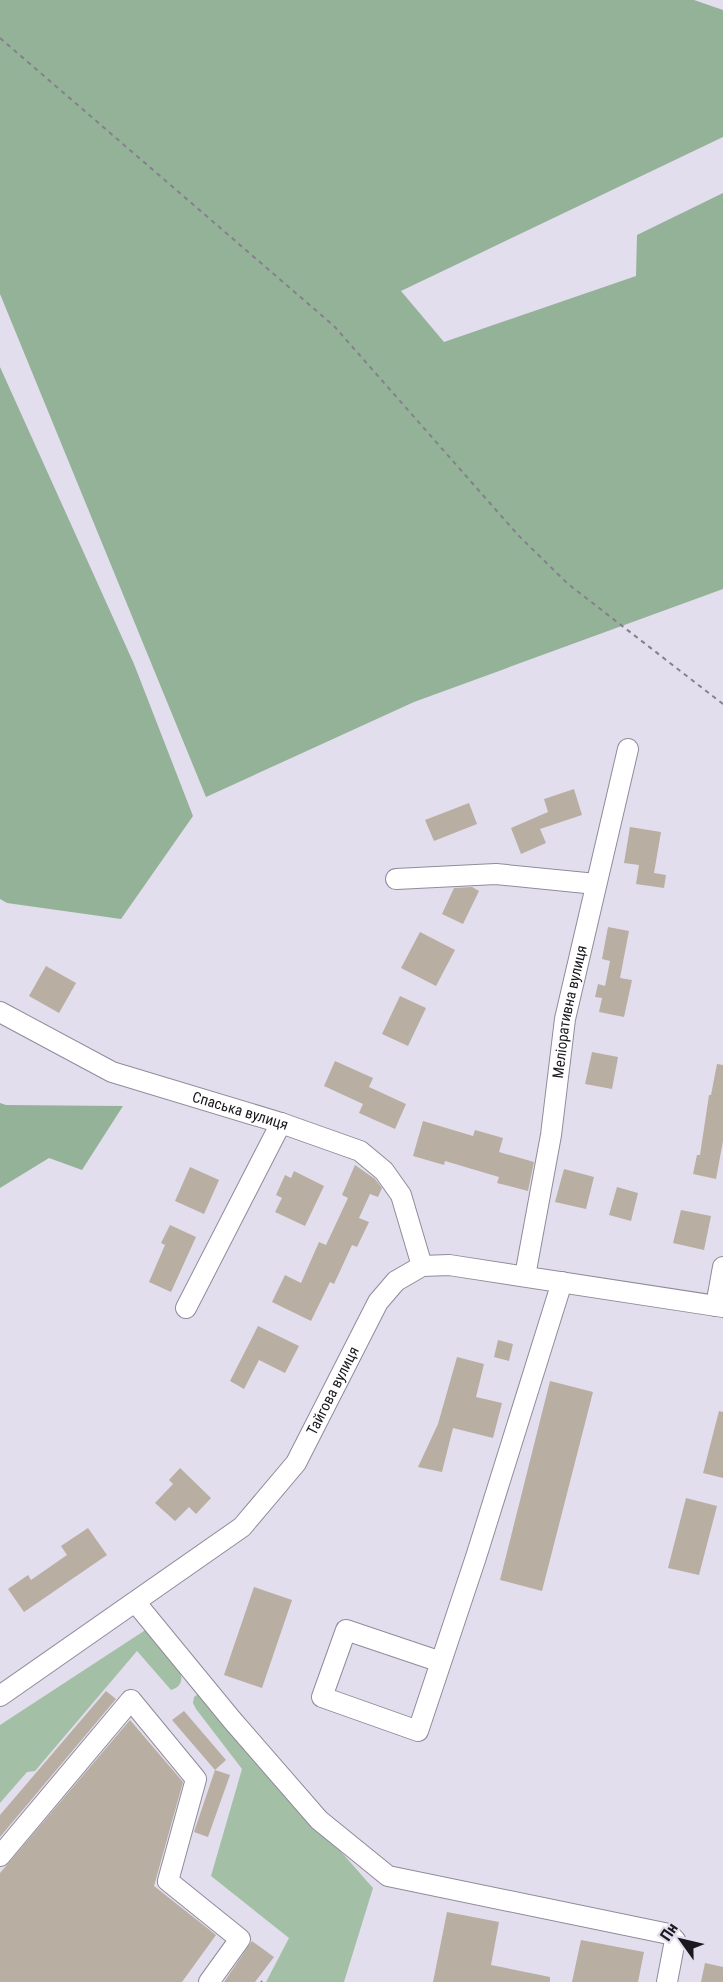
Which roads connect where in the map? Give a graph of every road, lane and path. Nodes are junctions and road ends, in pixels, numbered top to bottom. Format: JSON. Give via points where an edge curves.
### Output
{"nodes":[{"id":1,"x":0,"y":38,"type":"edge"},
{"id":2,"x":723,"y":704,"type":"edge"},
{"id":3,"x":628,"y":749,"type":"dead end"},
{"id":4,"x":396,"y":879,"type":"dead end"},
{"id":5,"x":596,"y":884,"type":"junction"},
{"id":6,"x":0,"y":1012,"type":"edge"},
{"id":7,"x":281,"y":1123,"type":"junction"},
{"id":8,"x":422,"y":1266,"type":"junction"},
{"id":9,"x":723,"y":1267,"type":"edge"},
{"id":10,"x":525,"y":1276,"type":"junction"},
{"id":11,"x":562,"y":1282,"type":"junction"},
{"id":12,"x":719,"y":1306,"type":"edge"},
{"id":13,"x":186,"y":1308,"type":"dead end"},
{"id":14,"x":136,"y":1603,"type":"junction"},
{"id":15,"x":441,"y":1662,"type":"junction"},
{"id":16,"x":0,"y":1696,"type":"edge"},
{"id":17,"x":0,"y":1856,"type":"edge"},
{"id":18,"x":209,"y":1982,"type":"edge"},
{"id":19,"x":667,"y":1982,"type":"edge"}],
"edges":[{"from":1,"to":2,"type":"path","via":[[334,326],[518,535],[568,584]]},
{"from":3,"to":5,"type":"street","name":"Меліоративна вулиця"},
{"from":4,"to":5,"type":"street","via":[[496,874]]},
{"from":5,"to":10,"type":"street","name":"Меліоративна вулиця","via":[[565,1019],[551,1135]]},
{"from":6,"to":7,"type":"street","name":"Спаська вулиця","via":[[112,1072]]},
{"from":7,"to":8,"type":"street","name":"Спаська вулиця","via":[[360,1150],[384,1171],[401,1195]]},
{"from":7,"to":13,"type":"street"},
{"from":8,"to":10,"type":"street","name":"Тайгова вулиця","via":[[449,1265]]},
{"from":8,"to":14,"type":"street","name":"Тайгова вулиця","via":[[396,1281],[378,1302],[296,1463],[250,1518]]},
{"from":9,"to":12,"type":"street"},
{"from":10,"to":11,"type":"street","name":"Тайгова вулиця"},
{"from":11,"to":12,"type":"street","name":"Тайгова вулиця"},
{"from":11,"to":15,"type":"street"},
{"from":14,"to":16,"type":"street","name":"Тайгова вулиця"},
{"from":14,"to":19,"type":"street","via":[[319,1820],[388,1876],[669,1934],[675,1940]]},
{"from":15,"to":15,"type":"street","via":[[418,1731],[322,1697],[346,1630]]},
{"from":17,"to":18,"type":"street","via":[[131,1700],[196,1779],[168,1881],[240,1939]]}]}
